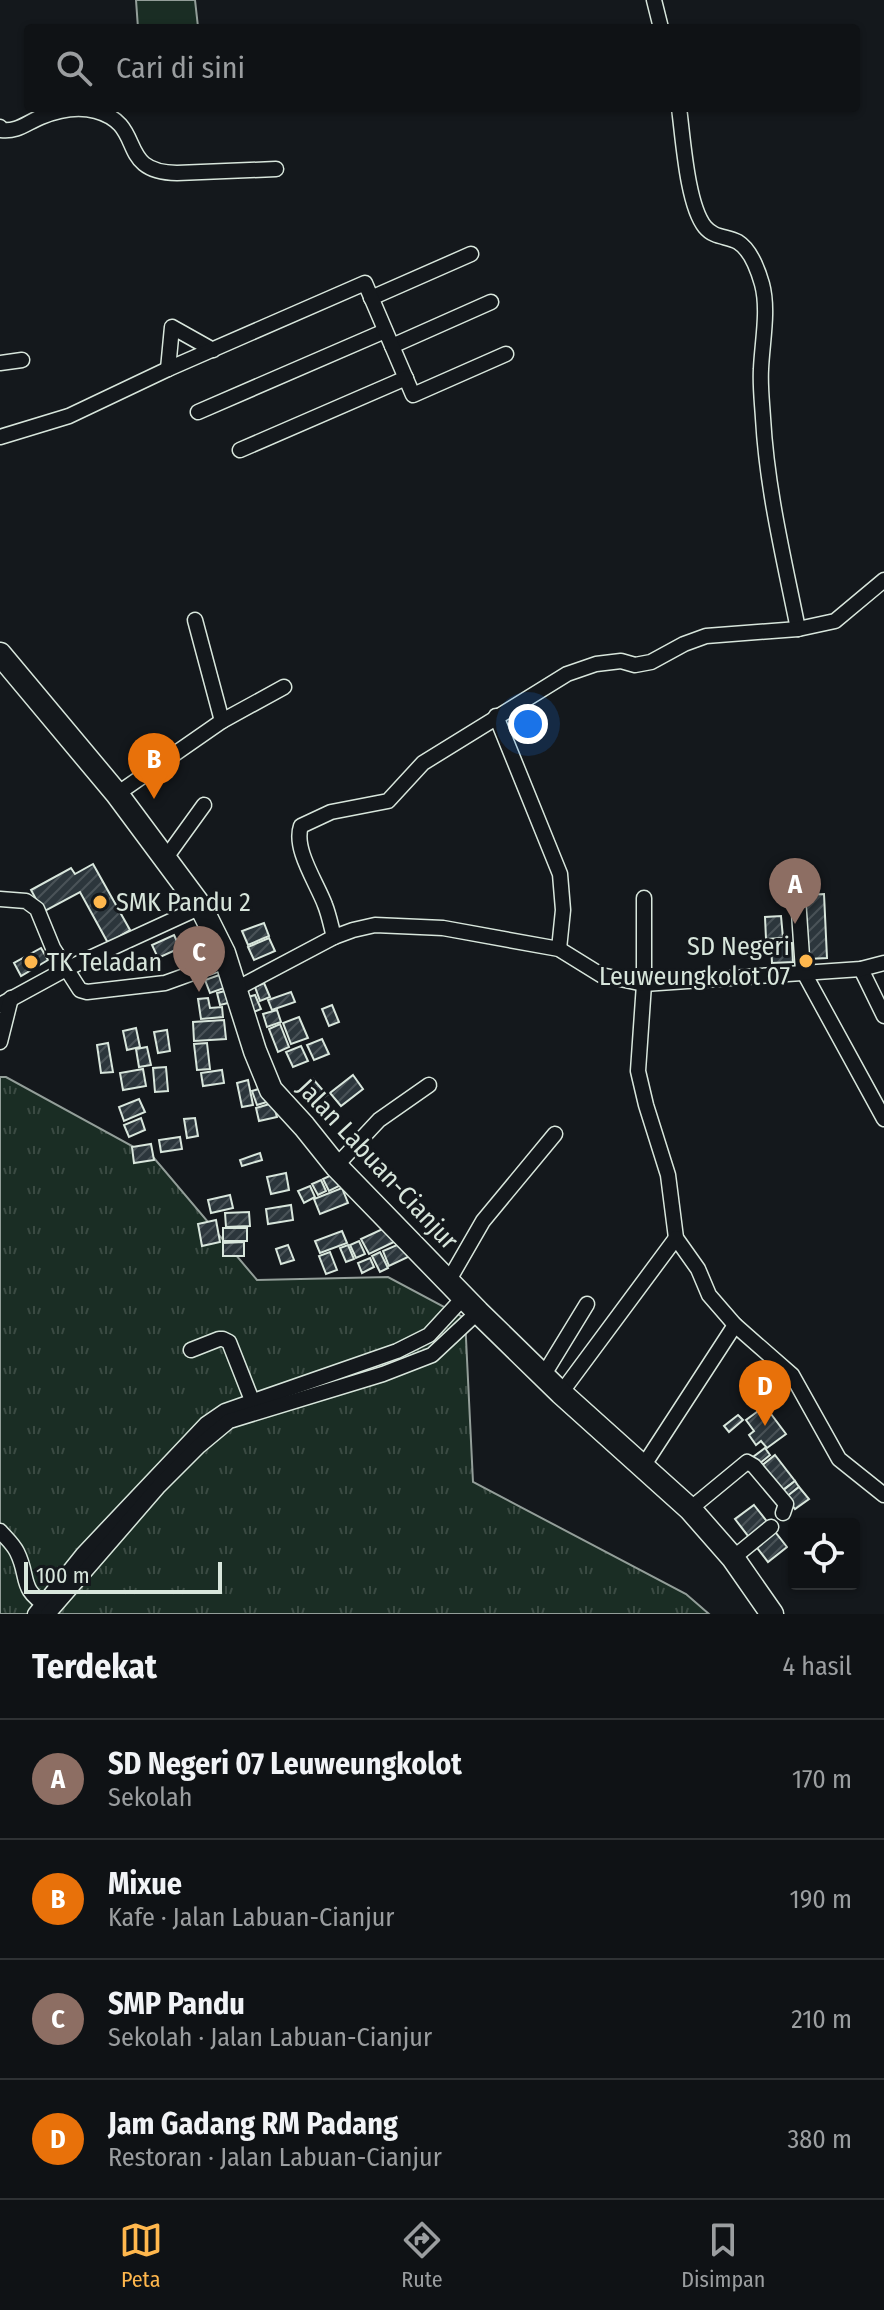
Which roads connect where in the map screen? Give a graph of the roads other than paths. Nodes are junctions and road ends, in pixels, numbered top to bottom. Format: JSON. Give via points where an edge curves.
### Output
{"nodes":[{"id":1,"x":654,"y":0,"type":"edge"},
{"id":2,"x":660,"y":24,"type":"edge"},
{"id":3,"x":54,"y":112,"type":"edge"},
{"id":4,"x":98,"y":112,"type":"edge"},
{"id":5,"x":680,"y":112,"type":"edge"},
{"id":6,"x":0,"y":127,"type":"edge"},
{"id":7,"x":276,"y":169,"type":"dead end"},
{"id":8,"x":471,"y":254,"type":"dead end"},
{"id":9,"x":371,"y":298,"type":"junction"},
{"id":10,"x":491,"y":302,"type":"dead end"},
{"id":11,"x":385,"y":331,"type":"junction"},
{"id":12,"x":392,"y":346,"type":"junction"},
{"id":13,"x":213,"y":350,"type":"junction"},
{"id":14,"x":506,"y":354,"type":"dead end"},
{"id":15,"x":22,"y":360,"type":"dead end"},
{"id":16,"x":0,"y":363,"type":"edge"},
{"id":17,"x":168,"y":369,"type":"junction"},
{"id":18,"x":406,"y":378,"type":"junction"},
{"id":19,"x":198,"y":412,"type":"dead end"},
{"id":20,"x":0,"y":437,"type":"edge"},
{"id":21,"x":240,"y":450,"type":"dead end"},
{"id":22,"x":884,"y":580,"type":"edge"},
{"id":23,"x":195,"y":620,"type":"dead end"},
{"id":24,"x":798,"y":629,"type":"junction"},
{"id":25,"x":0,"y":654,"type":"edge"},
{"id":26,"x":284,"y":687,"type":"dead end"},
{"id":27,"x":496,"y":716,"type":"junction"},
{"id":28,"x":222,"y":721,"type":"junction"},
{"id":29,"x":117,"y":794,"type":"junction"},
{"id":30,"x":204,"y":805,"type":"dead end"},
{"id":31,"x":165,"y":859,"type":"junction"},
{"id":32,"x":644,"y":898,"type":"dead end"},
{"id":33,"x":798,"y":898,"type":"dead end"},
{"id":34,"x":0,"y":899,"type":"edge"},
{"id":35,"x":201,"y":907,"type":"junction"},
{"id":36,"x":334,"y":937,"type":"junction"},
{"id":37,"x":559,"y":949,"type":"junction"},
{"id":38,"x":226,"y":961,"type":"junction"},
{"id":39,"x":884,"y":963,"type":"edge"},
{"id":40,"x":66,"y":969,"type":"junction"},
{"id":41,"x":861,"y":969,"type":"junction"},
{"id":42,"x":803,"y":971,"type":"junction"},
{"id":43,"x":644,"y":984,"type":"junction"},
{"id":44,"x":236,"y":989,"type":"junction"},
{"id":45,"x":6,"y":1002,"type":"edge"},
{"id":46,"x":884,"y":1016,"type":"edge"},
{"id":47,"x":0,"y":1042,"type":"edge"},
{"id":48,"x":429,"y":1085,"type":"dead end"},
{"id":49,"x":884,"y":1119,"type":"edge"},
{"id":50,"x":555,"y":1134,"type":"dead end"},
{"id":51,"x":336,"y":1166,"type":"junction"},
{"id":52,"x":676,"y":1238,"type":"junction"},
{"id":53,"x":463,"y":1296,"type":"junction"},
{"id":54,"x":587,"y":1304,"type":"dead end"},
{"id":55,"x":735,"y":1325,"type":"junction"},
{"id":56,"x":191,"y":1350,"type":"dead end"},
{"id":57,"x":543,"y":1376,"type":"junction"},
{"id":58,"x":561,"y":1393,"type":"junction"},
{"id":59,"x":254,"y":1406,"type":"junction"},
{"id":60,"x":642,"y":1468,"type":"junction"},
{"id":61,"x":884,"y":1495,"type":"edge"},
{"id":62,"x":690,"y":1509,"type":"junction"},
{"id":63,"x":783,"y":1513,"type":"dead end"},
{"id":64,"x":771,"y":1527,"type":"dead end"},
{"id":65,"x":0,"y":1531,"type":"edge"},
{"id":66,"x":733,"y":1558,"type":"junction"},
{"id":67,"x":48,"y":1611,"type":"edge"},
{"id":68,"x":772,"y":1614,"type":"edge"}],
"edges":[{"from":1,"to":2,"type":"street"},
{"from":3,"to":6,"type":"street","via":[[13,131]]},
{"from":4,"to":7,"type":"street","via":[[121,125],[147,167],[164,173]]},
{"from":5,"to":24,"type":"street","via":[[697,211],[705,227],[747,251],[763,287],[766,466]]},
{"from":8,"to":9,"type":"street"},
{"from":9,"to":11,"type":"street"},
{"from":9,"to":13,"type":"street","via":[[365,283]]},
{"from":10,"to":12,"type":"street"},
{"from":11,"to":12,"type":"street"},
{"from":11,"to":19,"type":"street"},
{"from":12,"to":18,"type":"street"},
{"from":13,"to":17,"type":"street"},
{"from":13,"to":17,"type":"street","via":[[172,327]]},
{"from":14,"to":18,"type":"street","via":[[413,395]]},
{"from":15,"to":16,"type":"street"},
{"from":17,"to":20,"type":"street","via":[[69,416]]},
{"from":18,"to":21,"type":"street"},
{"from":22,"to":24,"type":"street","via":[[835,621]]},
{"from":23,"to":28,"type":"street"},
{"from":24,"to":27,"type":"street","via":[[706,636],[651,662],[596,664],[567,674]]},
{"from":25,"to":29,"type":"highway","name":"Jalan Labuan-Cianjur"},
{"from":26,"to":28,"type":"street"},
{"from":27,"to":36,"type":"street","via":[[423,763],[388,801],[331,812],[301,826],[306,863]]},
{"from":27,"to":37,"type":"street","via":[[560,874]]},
{"from":28,"to":29,"type":"street"},
{"from":29,"to":31,"type":"highway","name":"Jalan Labuan-Cianjur"},
{"from":30,"to":31,"type":"street"},
{"from":31,"to":35,"type":"highway","name":"Jalan Labuan-Cianjur"},
{"from":32,"to":43,"type":"street"},
{"from":33,"to":42,"type":"street"},
{"from":34,"to":40,"type":"street","via":[[26,901],[37,909]]},
{"from":35,"to":38,"type":"highway","name":"Jalan Labuan-Cianjur"},
{"from":35,"to":40,"type":"street"},
{"from":36,"to":37,"type":"street","via":[[375,925],[443,928]]},
{"from":36,"to":44,"type":"street"},
{"from":37,"to":43,"type":"street","via":[[601,975]]},
{"from":38,"to":40,"type":"street","via":[[165,983],[87,992]]},
{"from":38,"to":44,"type":"highway","name":"Jalan Labuan-Cianjur"},
{"from":39,"to":41,"type":"street"},
{"from":40,"to":45,"type":"street"},
{"from":41,"to":42,"type":"street"},
{"from":41,"to":46,"type":"street"},
{"from":42,"to":43,"type":"street"},
{"from":42,"to":49,"type":"street"},
{"from":43,"to":52,"type":"street","via":[[638,1071],[668,1175]]},
{"from":44,"to":51,"type":"highway","name":"Jalan Labuan-Cianjur","via":[[271,1090]]},
{"from":45,"to":47,"type":"street"},
{"from":48,"to":51,"type":"street","via":[[379,1120]]},
{"from":50,"to":53,"type":"street","via":[[483,1221]]},
{"from":51,"to":53,"type":"highway","name":"Jalan Labuan-Cianjur"},
{"from":52,"to":55,"type":"street","via":[[709,1295]]},
{"from":52,"to":58,"type":"street"},
{"from":53,"to":57,"type":"highway","name":"Jalan Labuan-Cianjur"},
{"from":53,"to":59,"type":"street","via":[[429,1335]]},
{"from":54,"to":57,"type":"street"},
{"from":55,"to":60,"type":"street"},
{"from":55,"to":61,"type":"street","via":[[792,1375],[839,1459]]},
{"from":56,"to":59,"type":"street","via":[[219,1339],[229,1342]]},
{"from":57,"to":58,"type":"highway","name":"Jalan Labuan-Cianjur"},
{"from":58,"to":60,"type":"highway","name":"Jalan Labuan-Cianjur"},
{"from":59,"to":67,"type":"street","via":[[178,1466]]},
{"from":60,"to":62,"type":"highway","name":"Jalan Labuan-Cianjur"},
{"from":62,"to":63,"type":"street","via":[[747,1462],[786,1504]]},
{"from":62,"to":66,"type":"highway","name":"Jalan Labuan-Cianjur"},
{"from":64,"to":66,"type":"street"},
{"from":65,"to":67,"type":"street","via":[[16,1550],[32,1595]]},
{"from":66,"to":68,"type":"highway","name":"Jalan Labuan-Cianjur"}]}
